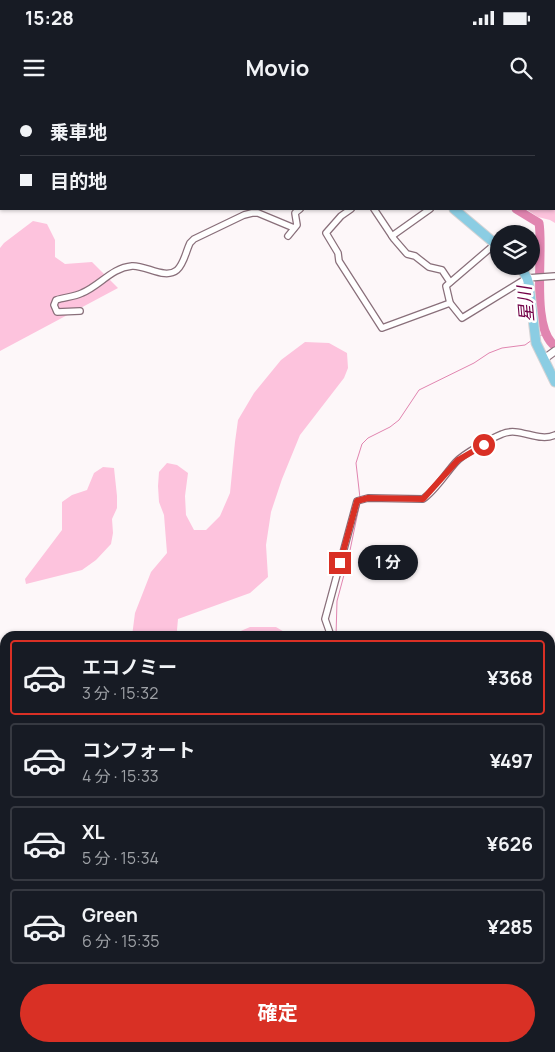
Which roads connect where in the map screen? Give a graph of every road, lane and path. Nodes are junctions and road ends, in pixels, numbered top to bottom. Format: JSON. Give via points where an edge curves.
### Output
{"nodes":[{"id":1,"x":299,"y":210,"type":"edge"},
{"id":2,"x":349,"y":210,"type":"edge"},
{"id":3,"x":375,"y":210,"type":"edge"},
{"id":4,"x":429,"y":210,"type":"edge"},
{"id":5,"x":455,"y":210,"type":"edge"},
{"id":6,"x":294,"y":228,"type":"junction"},
{"id":7,"x":288,"y":236,"type":"dead end"},
{"id":8,"x":392,"y":236,"type":"junction"},
{"id":9,"x":490,"y":240,"type":"edge"},
{"id":10,"x":490,"y":251,"type":"edge"},
{"id":11,"x":525,"y":275,"type":"edge"},
{"id":12,"x":555,"y":276,"type":"edge"},
{"id":13,"x":527,"y":278,"type":"junction"},
{"id":14,"x":450,"y":282,"type":"junction"},
{"id":15,"x":450,"y":303,"type":"junction"},
{"id":16,"x":80,"y":312,"type":"dead end"},
{"id":17,"x":550,"y":354,"type":"edge"},
{"id":18,"x":555,"y":382,"type":"edge"},
{"id":19,"x":555,"y":435,"type":"edge"},
{"id":20,"x":329,"y":631,"type":"edge"}],
"edges":[{"from":1,"to":6,"type":"street","via":[[295,213]]},
{"from":2,"to":15,"type":"street","via":[[326,233],[339,261],[382,328]]},
{"from":3,"to":8,"type":"street"},
{"from":4,"to":8,"type":"street"},
{"from":5,"to":9,"type":"main road"},
{"from":6,"to":7,"type":"street"},
{"from":6,"to":16,"type":"street","via":[[258,213],[244,215],[190,242],[178,270],[172,273],[125,267],[115,270],[82,293],[56,300],[54,305],[57,312]]},
{"from":8,"to":14,"type":"street","via":[[407,254],[442,270]]},
{"from":10,"to":14,"type":"street"},
{"from":11,"to":13,"type":"main road"},
{"from":12,"to":13,"type":"street"},
{"from":13,"to":15,"type":"street","via":[[462,318]]},
{"from":13,"to":17,"type":"main road","via":[[535,336]]},
{"from":14,"to":15,"type":"street","via":[[446,286]]},
{"from":17,"to":18,"type":"main road"},
{"from":19,"to":20,"type":"street","via":[[539,437],[504,433],[458,460],[423,499],[368,498],[357,501],[325,619]]}]}
